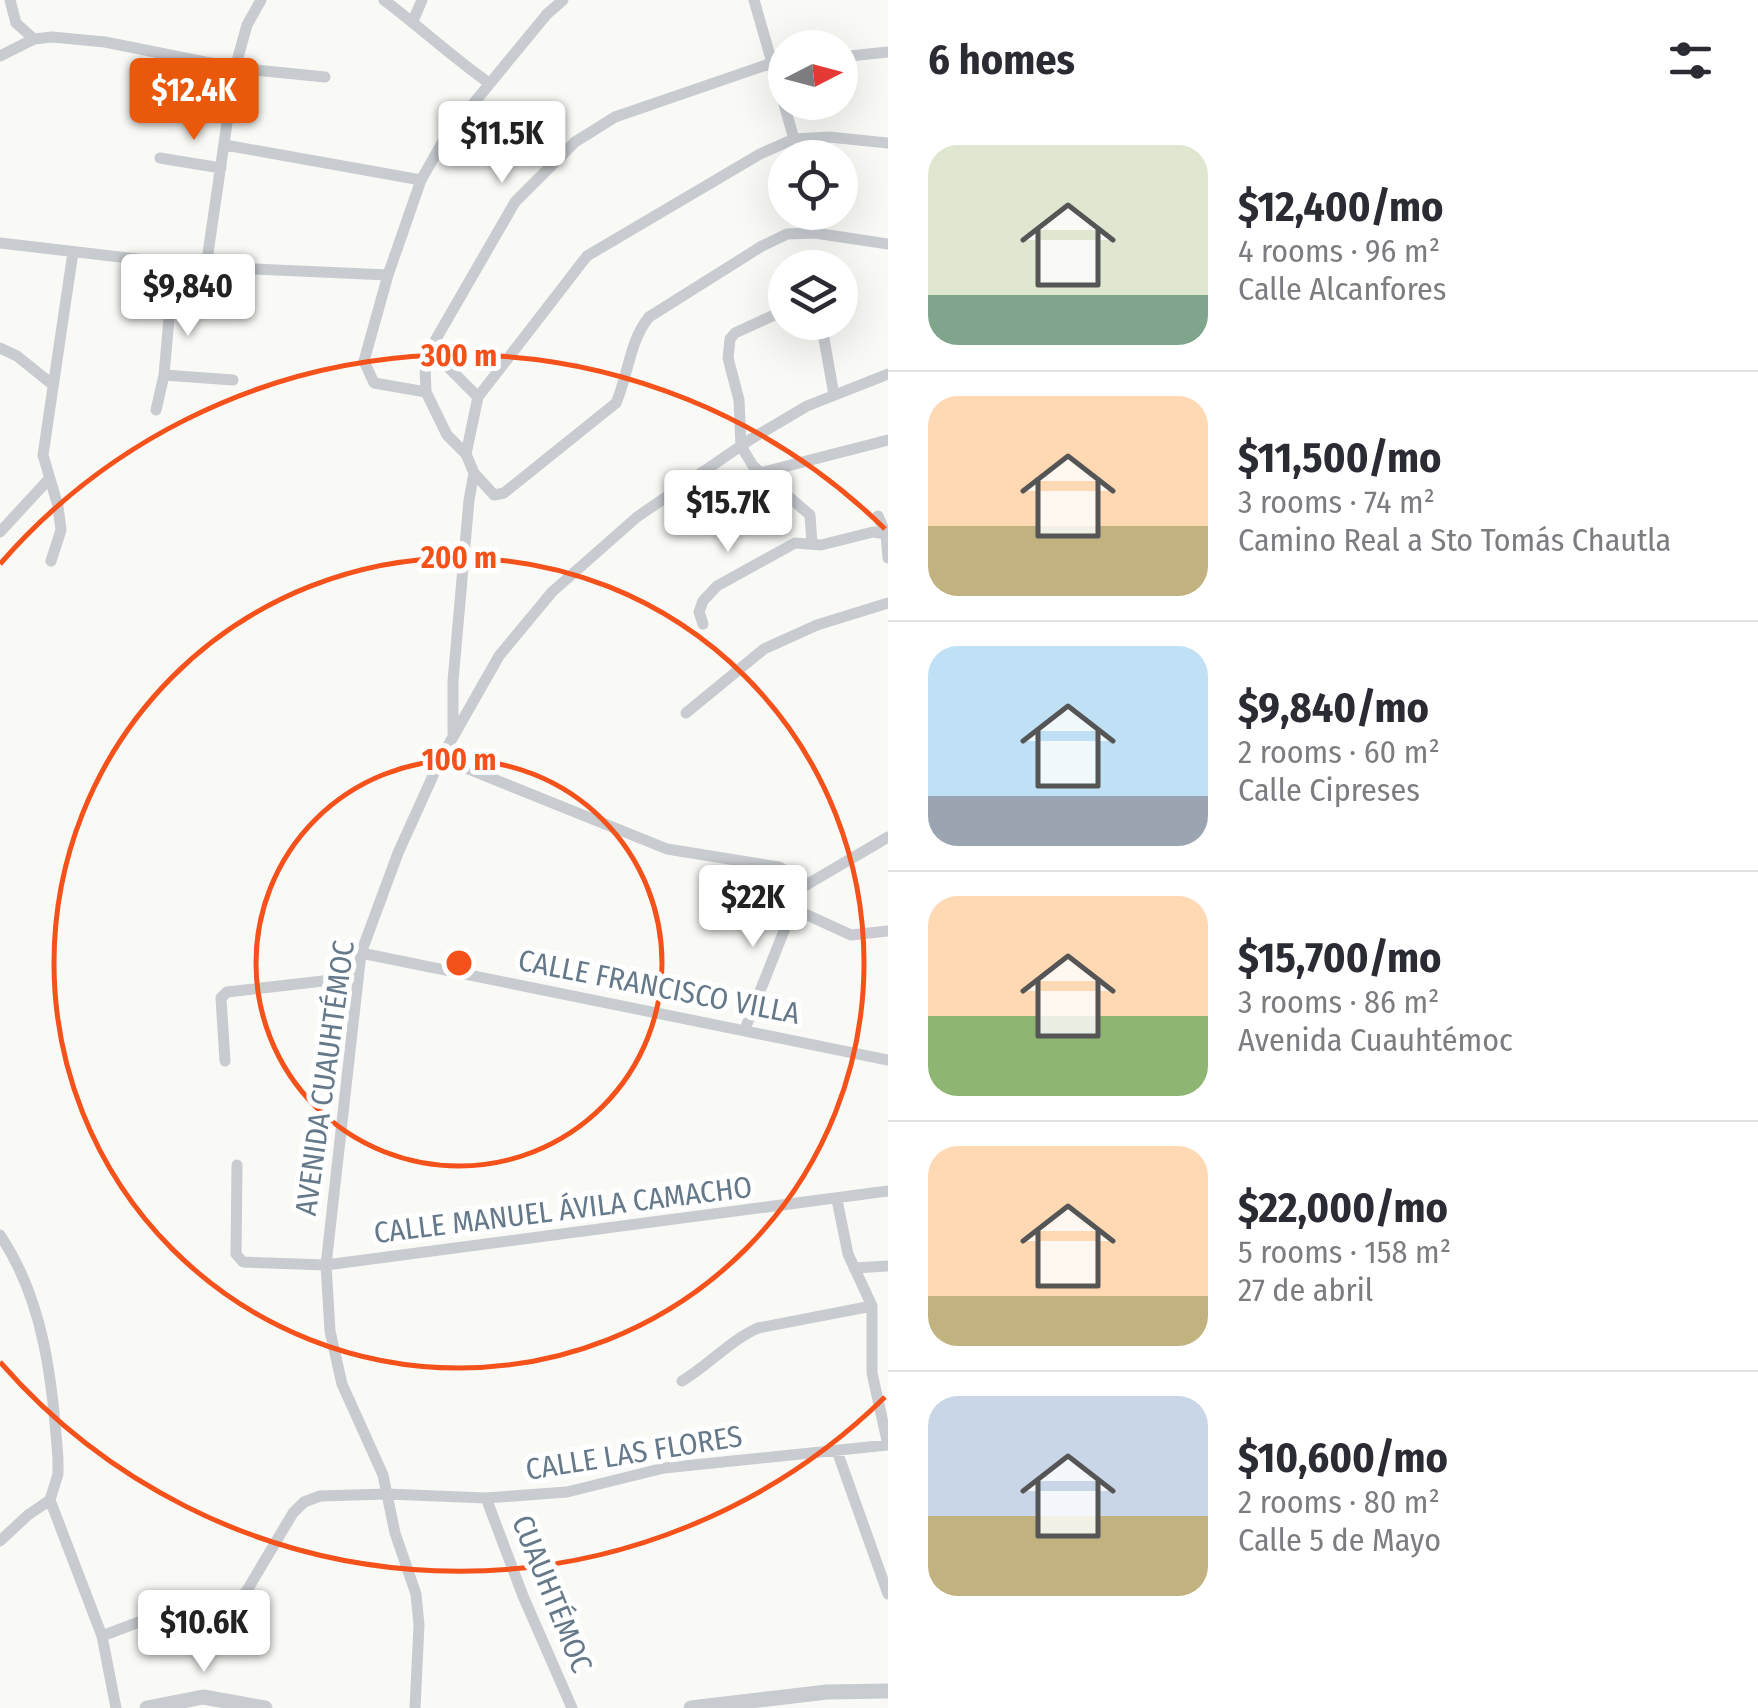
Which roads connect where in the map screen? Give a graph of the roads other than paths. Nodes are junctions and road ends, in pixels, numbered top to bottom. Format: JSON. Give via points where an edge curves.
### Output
{"nodes":[{"id":1,"x":10,"y":0,"type":"edge"},
{"id":2,"x":260,"y":0,"type":"edge"},
{"id":3,"x":384,"y":0,"type":"edge"},
{"id":4,"x":422,"y":0,"type":"edge"},
{"id":5,"x":563,"y":0,"type":"edge"},
{"id":6,"x":754,"y":0,"type":"edge"},
{"id":7,"x":413,"y":21,"type":"junction"},
{"id":8,"x":768,"y":35,"type":"edge"},
{"id":9,"x":34,"y":39,"type":"junction"},
{"id":10,"x":888,"y":52,"type":"edge"},
{"id":11,"x":858,"y":55,"type":"edge"},
{"id":12,"x":0,"y":56,"type":"edge"},
{"id":13,"x":768,"y":67,"type":"edge"},
{"id":14,"x":235,"y":68,"type":"junction"},
{"id":15,"x":325,"y":77,"type":"dead end"},
{"id":16,"x":489,"y":83,"type":"junction"},
{"id":17,"x":790,"y":120,"type":"edge"},
{"id":18,"x":794,"y":139,"type":"junction"},
{"id":19,"x":888,"y":144,"type":"edge"},
{"id":20,"x":225,"y":146,"type":"junction"},
{"id":21,"x":160,"y":158,"type":"dead end"},
{"id":22,"x":221,"y":168,"type":"junction"},
{"id":23,"x":421,"y":180,"type":"junction"},
{"id":24,"x":815,"y":230,"type":"edge"},
{"id":25,"x":815,"y":233,"type":"junction"},
{"id":26,"x":0,"y":243,"type":"edge"},
{"id":27,"x":888,"y":244,"type":"edge"},
{"id":28,"x":73,"y":252,"type":"junction"},
{"id":29,"x":174,"y":262,"type":"junction"},
{"id":30,"x":206,"y":267,"type":"junction"},
{"id":31,"x":388,"y":275,"type":"junction"},
{"id":32,"x":768,"y":317,"type":"edge"},
{"id":33,"x":436,"y":338,"type":"junction"},
{"id":34,"x":824,"y":340,"type":"edge"},
{"id":35,"x":0,"y":348,"type":"edge"},
{"id":36,"x":888,"y":374,"type":"edge"},
{"id":37,"x":164,"y":375,"type":"junction"},
{"id":38,"x":234,"y":380,"type":"dead end"},
{"id":39,"x":52,"y":385,"type":"junction"},
{"id":40,"x":426,"y":392,"type":"junction"},
{"id":41,"x":834,"y":395,"type":"junction"},
{"id":42,"x":478,"y":397,"type":"junction"},
{"id":43,"x":156,"y":410,"type":"dead end"},
{"id":44,"x":888,"y":440,"type":"edge"},
{"id":45,"x":741,"y":446,"type":"junction"},
{"id":46,"x":466,"y":454,"type":"junction"},
{"id":47,"x":760,"y":473,"type":"junction"},
{"id":48,"x":474,"y":474,"type":"junction"},
{"id":49,"x":49,"y":479,"type":"junction"},
{"id":50,"x":878,"y":516,"type":"dead end"},
{"id":51,"x":0,"y":532,"type":"edge"},
{"id":52,"x":886,"y":534,"type":"edge"},
{"id":53,"x":812,"y":544,"type":"junction"},
{"id":54,"x":888,"y":558,"type":"edge"},
{"id":55,"x":51,"y":561,"type":"dead end"},
{"id":56,"x":888,"y":603,"type":"edge"},
{"id":57,"x":702,"y":624,"type":"dead end"},
{"id":58,"x":686,"y":713,"type":"dead end"},
{"id":59,"x":453,"y":735,"type":"junction"},
{"id":60,"x":441,"y":758,"type":"junction"},
{"id":61,"x":888,"y":836,"type":"edge"},
{"id":62,"x":800,"y":888,"type":"junction"},
{"id":63,"x":792,"y":908,"type":"junction"},
{"id":64,"x":888,"y":931,"type":"edge"},
{"id":65,"x":361,"y":953,"type":"junction"},
{"id":66,"x":358,"y":977,"type":"junction"},
{"id":67,"x":745,"y":1029,"type":"junction"},
{"id":68,"x":888,"y":1060,"type":"edge"},
{"id":69,"x":226,"y":1061,"type":"dead end"},
{"id":70,"x":237,"y":1165,"type":"dead end"},
{"id":71,"x":888,"y":1191,"type":"edge"},
{"id":72,"x":836,"y":1200,"type":"junction"},
{"id":73,"x":0,"y":1235,"type":"edge"},
{"id":74,"x":5,"y":1254,"type":"edge"},
{"id":75,"x":326,"y":1265,"type":"junction"},
{"id":76,"x":888,"y":1266,"type":"edge"},
{"id":77,"x":854,"y":1268,"type":"junction"},
{"id":78,"x":872,"y":1306,"type":"junction"},
{"id":79,"x":682,"y":1381,"type":"dead end"},
{"id":80,"x":888,"y":1445,"type":"edge"},
{"id":81,"x":836,"y":1451,"type":"junction"},
{"id":82,"x":387,"y":1494,"type":"junction"},
{"id":83,"x":486,"y":1498,"type":"junction"},
{"id":84,"x":50,"y":1500,"type":"junction"},
{"id":85,"x":0,"y":1541,"type":"edge"},
{"id":86,"x":888,"y":1594,"type":"edge"},
{"id":87,"x":102,"y":1636,"type":"junction"},
{"id":88,"x":888,"y":1691,"type":"edge"},
{"id":89,"x":204,"y":1702,"type":"edge"},
{"id":90,"x":746,"y":1704,"type":"edge"},
{"id":91,"x":116,"y":1708,"type":"edge"},
{"id":92,"x":147,"y":1708,"type":"edge"},
{"id":93,"x":265,"y":1708,"type":"edge"},
{"id":94,"x":414,"y":1708,"type":"edge"},
{"id":95,"x":572,"y":1708,"type":"edge"},
{"id":96,"x":691,"y":1708,"type":"edge"}],
"edges":[{"from":1,"to":9,"type":"street","via":[[16,23]]},
{"from":2,"to":14,"type":"street"},
{"from":3,"to":7,"type":"street"},
{"from":4,"to":7,"type":"street"},
{"from":5,"to":16,"type":"street"},
{"from":6,"to":8,"type":"street"},
{"from":7,"to":16,"type":"street"},
{"from":9,"to":12,"type":"street"},
{"from":9,"to":14,"type":"street","via":[[105,42]]},
{"from":10,"to":11,"type":"street"},
{"from":13,"to":33,"type":"street","via":[[614,116],[575,142],[515,202]]},
{"from":14,"to":15,"type":"street"},
{"from":14,"to":20,"type":"street"},
{"from":16,"to":23,"type":"street"},
{"from":17,"to":18,"type":"street"},
{"from":18,"to":19,"type":"street"},
{"from":18,"to":42,"type":"street","via":[[586,256]]},
{"from":20,"to":22,"type":"street"},
{"from":20,"to":23,"type":"street"},
{"from":21,"to":22,"type":"street"},
{"from":22,"to":30,"type":"street"},
{"from":23,"to":31,"type":"street"},
{"from":24,"to":25,"type":"street"},
{"from":25,"to":27,"type":"street"},
{"from":25,"to":48,"type":"street","via":[[788,234],[762,246],[648,317],[636,334],[616,402],[504,493],[494,496]]},
{"from":26,"to":28,"type":"street"},
{"from":28,"to":29,"type":"street"},
{"from":28,"to":39,"type":"street"},
{"from":29,"to":30,"type":"street"},
{"from":29,"to":37,"type":"street"},
{"from":30,"to":31,"type":"street"},
{"from":31,"to":40,"type":"street","via":[[364,361],[367,374],[374,383]]},
{"from":32,"to":45,"type":"street","via":[[730,339]]},
{"from":33,"to":40,"type":"street","via":[[424,365]]},
{"from":33,"to":42,"type":"street","via":[[449,368]]},
{"from":34,"to":41,"type":"street"},
{"from":35,"to":39,"type":"street"},
{"from":36,"to":41,"type":"street","name":"AVENIDA CUAUHTÉMOC"},
{"from":37,"to":38,"type":"street"},
{"from":37,"to":43,"type":"street"},
{"from":39,"to":49,"type":"street","via":[[43,455]]},
{"from":40,"to":46,"type":"street","via":[[446,435]]},
{"from":41,"to":45,"type":"street","name":"AVENIDA CUAUHTÉMOC"},
{"from":42,"to":46,"type":"street"},
{"from":44,"to":47,"type":"street"},
{"from":45,"to":47,"type":"street"},
{"from":45,"to":59,"type":"street","name":"AVENIDA CUAUHTÉMOC","via":[[637,517],[552,592],[498,656]]},
{"from":46,"to":48,"type":"street"},
{"from":47,"to":53,"type":"street","via":[[810,515]]},
{"from":48,"to":59,"type":"street"},
{"from":49,"to":51,"type":"street"},
{"from":49,"to":55,"type":"street","via":[[60,530]]},
{"from":50,"to":52,"type":"street"},
{"from":52,"to":53,"type":"street"},
{"from":52,"to":54,"type":"street"},
{"from":53,"to":57,"type":"street","via":[[795,543],[718,586],[703,601]]},
{"from":56,"to":58,"type":"street","via":[[764,649]]},
{"from":59,"to":60,"type":"street","name":"AVENIDA CUAUHTÉMOC"},
{"from":60,"to":62,"type":"street","via":[[668,849],[780,867]]},
{"from":60,"to":65,"type":"street","name":"AVENIDA CUAUHTÉMOC"},
{"from":61,"to":62,"type":"street"},
{"from":62,"to":63,"type":"street"},
{"from":63,"to":64,"type":"street","via":[[852,935]]},
{"from":63,"to":67,"type":"street"},
{"from":65,"to":66,"type":"street","name":"AVENIDA CUAUHTÉMOC"},
{"from":65,"to":67,"type":"street","name":"CALLE FRANCISCO VILLA"},
{"from":66,"to":69,"type":"street","via":[[227,992],[221,998]]},
{"from":66,"to":75,"type":"street","name":"AVENIDA CUAUHTÉMOC"},
{"from":67,"to":68,"type":"street","name":"CALLE FRANCISCO VILLA"},
{"from":70,"to":75,"type":"street","name":"CALLE MANUEL ÁVILA CAMACHO","via":[[236,1254],[243,1262]]},
{"from":71,"to":72,"type":"street","name":"CALLE MANUEL ÁVILA CAMACHO"},
{"from":72,"to":75,"type":"street","name":"CALLE MANUEL ÁVILA CAMACHO"},
{"from":72,"to":77,"type":"street"},
{"from":73,"to":74,"type":"street"},
{"from":74,"to":84,"type":"street","via":[[20,1270],[50,1366],[58,1460]]},
{"from":75,"to":82,"type":"street","name":"AVENIDA CUAUHTÉMOC","via":[[342,1384]]},
{"from":76,"to":77,"type":"street"},
{"from":77,"to":78,"type":"street"},
{"from":78,"to":79,"type":"street","via":[[758,1328]]},
{"from":78,"to":80,"type":"street","via":[[872,1373]]},
{"from":80,"to":81,"type":"street","name":"CALLE LAS FLORES"},
{"from":81,"to":83,"type":"street","name":"CALLE LAS FLORES","via":[[664,1468],[567,1492]]},
{"from":81,"to":86,"type":"street"},
{"from":82,"to":83,"type":"street","name":"CALLE LAS FLORES"},
{"from":82,"to":87,"type":"street","name":"CALLE LAS FLORES","via":[[304,1502],[238,1599],[152,1617]]},
{"from":82,"to":94,"type":"street","name":"AVENIDA CUAUHTÉMOC","via":[[419,1608]]},
{"from":83,"to":95,"type":"street","name":"CUAUHTÉMOC"},
{"from":84,"to":85,"type":"street"},
{"from":84,"to":87,"type":"street"},
{"from":87,"to":91,"type":"street"},
{"from":88,"to":90,"type":"street"},
{"from":89,"to":92,"type":"street"},
{"from":89,"to":93,"type":"street"},
{"from":90,"to":96,"type":"street"}]}
